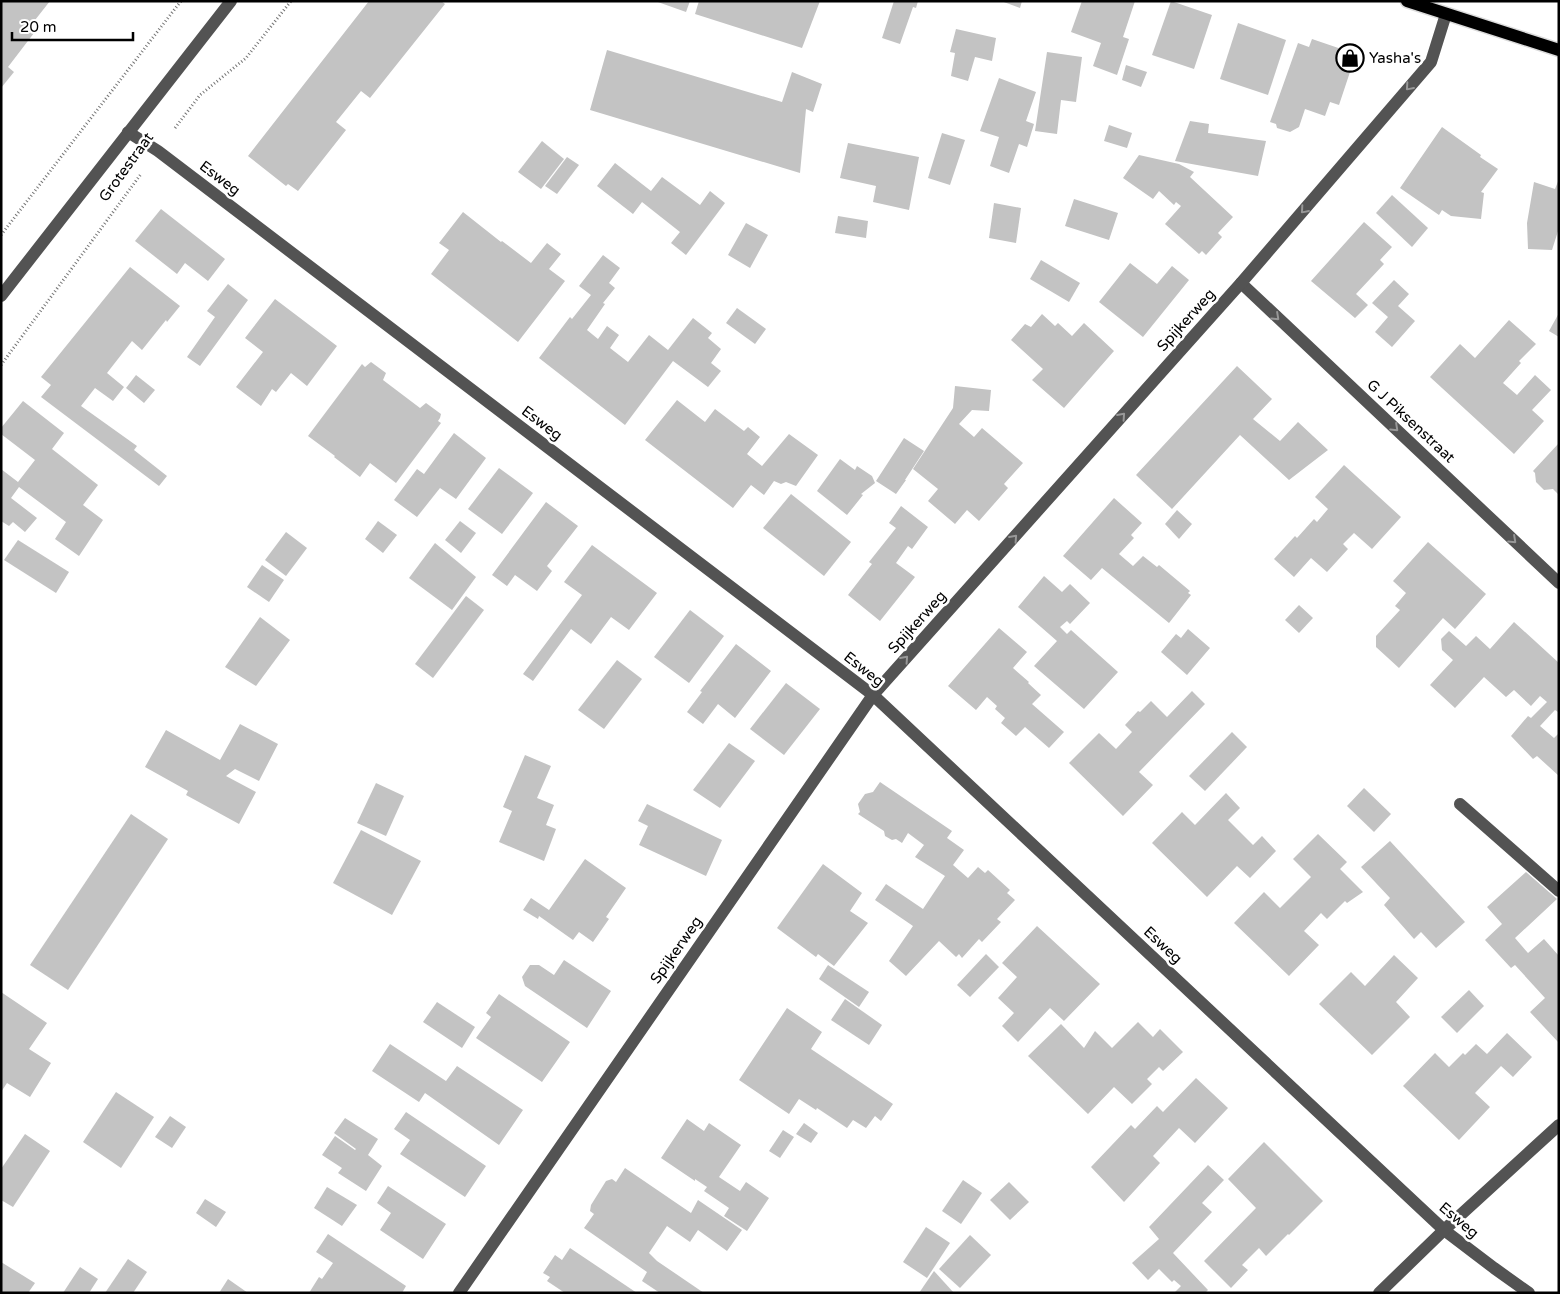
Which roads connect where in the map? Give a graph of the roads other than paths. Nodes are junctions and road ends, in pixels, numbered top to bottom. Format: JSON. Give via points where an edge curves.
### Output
{"nodes":[{"id":1,"x":230,"y":1,"type":"edge"},
{"id":2,"x":1407,"y":1,"type":"edge"},
{"id":3,"x":1446,"y":14,"type":"junction"},
{"id":4,"x":1559,"y":50,"type":"edge"},
{"id":5,"x":128,"y":132,"type":"junction"},
{"id":6,"x":1241,"y":283,"type":"junction"},
{"id":7,"x":1,"y":296,"type":"edge"},
{"id":8,"x":1559,"y":582,"type":"edge"},
{"id":9,"x":873,"y":695,"type":"junction"},
{"id":10,"x":1460,"y":804,"type":"dead end"},
{"id":11,"x":1559,"y":892,"type":"edge"},
{"id":12,"x":1559,"y":1125,"type":"edge"},
{"id":13,"x":1444,"y":1230,"type":"junction"},
{"id":14,"x":459,"y":1293,"type":"edge"},
{"id":15,"x":1379,"y":1293,"type":"edge"},
{"id":16,"x":1529,"y":1293,"type":"edge"}],
"edges":[{"from":1,"to":5,"type":"street","name":"Grotestraat"},
{"from":2,"to":3,"type":"main road"},
{"from":3,"to":4,"type":"main road"},
{"from":3,"to":6,"type":"street","name":"Spijkerweg","one_way":true,"via":[[1431,62]]},
{"from":5,"to":7,"type":"street","name":"Grotestraat"},
{"from":5,"to":9,"type":"street","name":"Esweg","via":[[158,151]]},
{"from":6,"to":8,"type":"street","name":"G J Piksenstraat","one_way":true},
{"from":9,"to":6,"type":"street","name":"Spijkerweg","one_way":true},
{"from":9,"to":13,"type":"street","name":"Esweg"},
{"from":9,"to":14,"type":"street","name":"Spijkerweg"},
{"from":10,"to":11,"type":"street"},
{"from":12,"to":13,"type":"street"},
{"from":13,"to":15,"type":"street"},
{"from":13,"to":16,"type":"street","name":"Esweg"}]}
